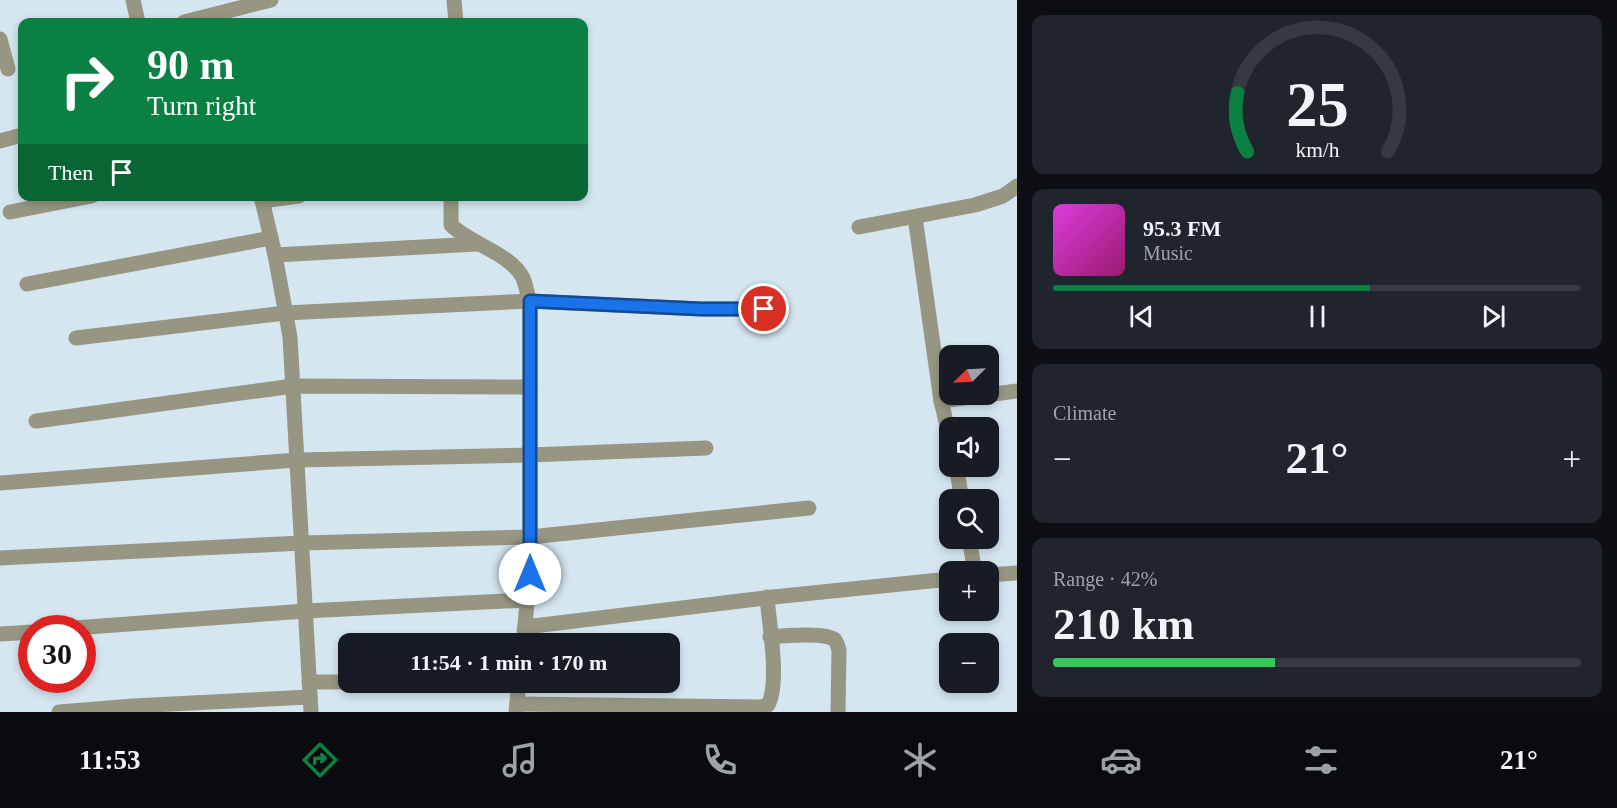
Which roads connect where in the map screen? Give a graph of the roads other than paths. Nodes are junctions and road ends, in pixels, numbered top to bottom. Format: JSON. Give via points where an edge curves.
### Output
{"nodes":[{"id":1,"x":133,"y":0,"type":"edge"},
{"id":2,"x":271,"y":0,"type":"edge"},
{"id":3,"x":454,"y":0,"type":"edge"},
{"id":4,"x":216,"y":12,"type":"edge"},
{"id":5,"x":137,"y":18,"type":"edge"},
{"id":6,"x":197,"y":18,"type":"edge"},
{"id":7,"x":456,"y":18,"type":"edge"},
{"id":8,"x":0,"y":39,"type":"edge"},
{"id":9,"x":10,"y":68,"type":"edge"},
{"id":10,"x":18,"y":136,"type":"edge"},
{"id":11,"x":0,"y":141,"type":"edge"},
{"id":12,"x":1017,"y":186,"type":"edge"},
{"id":13,"x":66,"y":201,"type":"edge"},
{"id":14,"x":262,"y":201,"type":"edge"},
{"id":15,"x":451,"y":201,"type":"edge"},
{"id":16,"x":10,"y":212,"type":"dead end"},
{"id":17,"x":915,"y":216,"type":"junction"},
{"id":18,"x":859,"y":227,"type":"dead end"},
{"id":19,"x":271,"y":238,"type":"junction"},
{"id":20,"x":477,"y":244,"type":"junction"},
{"id":21,"x":275,"y":255,"type":"junction"},
{"id":22,"x":27,"y":284,"type":"dead end"},
{"id":23,"x":530,"y":301,"type":"junction"},
{"id":24,"x":764,"y":309,"type":"dead end"},
{"id":25,"x":285,"y":313,"type":"junction"},
{"id":26,"x":76,"y":338,"type":"dead end"},
{"id":27,"x":293,"y":386,"type":"junction"},
{"id":28,"x":530,"y":387,"type":"junction"},
{"id":29,"x":939,"y":387,"type":"edge"},
{"id":30,"x":1017,"y":391,"type":"edge"},
{"id":31,"x":999,"y":393,"type":"edge"},
{"id":32,"x":36,"y":421,"type":"dead end"},
{"id":33,"x":706,"y":448,"type":"dead end"},
{"id":34,"x":530,"y":455,"type":"junction"},
{"id":35,"x":297,"y":460,"type":"junction"},
{"id":36,"x":0,"y":483,"type":"edge"},
{"id":37,"x":809,"y":508,"type":"dead end"},
{"id":38,"x":530,"y":537,"type":"junction"},
{"id":39,"x":302,"y":543,"type":"junction"},
{"id":40,"x":0,"y":558,"type":"edge"},
{"id":41,"x":1017,"y":573,"type":"edge"},
{"id":42,"x":999,"y":574,"type":"edge"},
{"id":43,"x":939,"y":580,"type":"edge"},
{"id":44,"x":767,"y":597,"type":"junction"},
{"id":45,"x":527,"y":600,"type":"junction"},
{"id":46,"x":305,"y":611,"type":"junction"},
{"id":47,"x":96,"y":626,"type":"edge"},
{"id":48,"x":525,"y":627,"type":"junction"},
{"id":49,"x":18,"y":633,"type":"edge"},
{"id":50,"x":524,"y":633,"type":"edge"},
{"id":51,"x":0,"y":634,"type":"edge"},
{"id":52,"x":770,"y":637,"type":"junction"},
{"id":53,"x":338,"y":686,"type":"edge"},
{"id":54,"x":518,"y":693,"type":"edge"},
{"id":55,"x":310,"y":697,"type":"edge"},
{"id":56,"x":517,"y":708,"type":"edge"},
{"id":57,"x":59,"y":712,"type":"edge"},
{"id":58,"x":838,"y":712,"type":"edge"}],
"edges":[{"from":1,"to":5,"type":"street"},
{"from":2,"to":4,"type":"street"},
{"from":3,"to":7,"type":"street"},
{"from":4,"to":6,"type":"street"},
{"from":8,"to":9,"type":"street"},
{"from":10,"to":11,"type":"street"},
{"from":12,"to":17,"type":"street","via":[[1003,196],[975,205]]},
{"from":13,"to":16,"type":"street"},
{"from":14,"to":19,"type":"street"},
{"from":15,"to":20,"type":"street","via":[[451,225]]},
{"from":17,"to":18,"type":"street"},
{"from":17,"to":29,"type":"street"},
{"from":19,"to":21,"type":"street"},
{"from":19,"to":22,"type":"street"},
{"from":20,"to":21,"type":"street"},
{"from":20,"to":23,"type":"street","via":[[512,263],[523,279]]},
{"from":21,"to":25,"type":"street"},
{"from":23,"to":24,"type":"street"},
{"from":23,"to":25,"type":"street"},
{"from":23,"to":28,"type":"street"},
{"from":25,"to":26,"type":"street"},
{"from":25,"to":27,"type":"street"},
{"from":27,"to":28,"type":"street"},
{"from":27,"to":32,"type":"street"},
{"from":27,"to":35,"type":"street"},
{"from":28,"to":34,"type":"street"},
{"from":30,"to":31,"type":"street"},
{"from":33,"to":34,"type":"street"},
{"from":34,"to":35,"type":"street"},
{"from":34,"to":38,"type":"street"},
{"from":35,"to":36,"type":"street"},
{"from":35,"to":39,"type":"street"},
{"from":37,"to":38,"type":"street"},
{"from":38,"to":39,"type":"street"},
{"from":38,"to":45,"type":"street"},
{"from":39,"to":40,"type":"street"},
{"from":39,"to":46,"type":"street"},
{"from":41,"to":42,"type":"street"},
{"from":43,"to":44,"type":"street"},
{"from":44,"to":48,"type":"street"},
{"from":44,"to":52,"type":"street"},
{"from":45,"to":46,"type":"street"},
{"from":45,"to":48,"type":"street"},
{"from":46,"to":47,"type":"street"},
{"from":46,"to":55,"type":"street"},
{"from":48,"to":50,"type":"street"},
{"from":49,"to":51,"type":"street"},
{"from":52,"to":56,"type":"street","via":[[772,697],[768,705],[761,707]]},
{"from":52,"to":58,"type":"street","via":[[820,636],[835,640],[839,650]]},
{"from":53,"to":55,"type":"street"},
{"from":54,"to":56,"type":"street"},
{"from":55,"to":57,"type":"street"}]}
